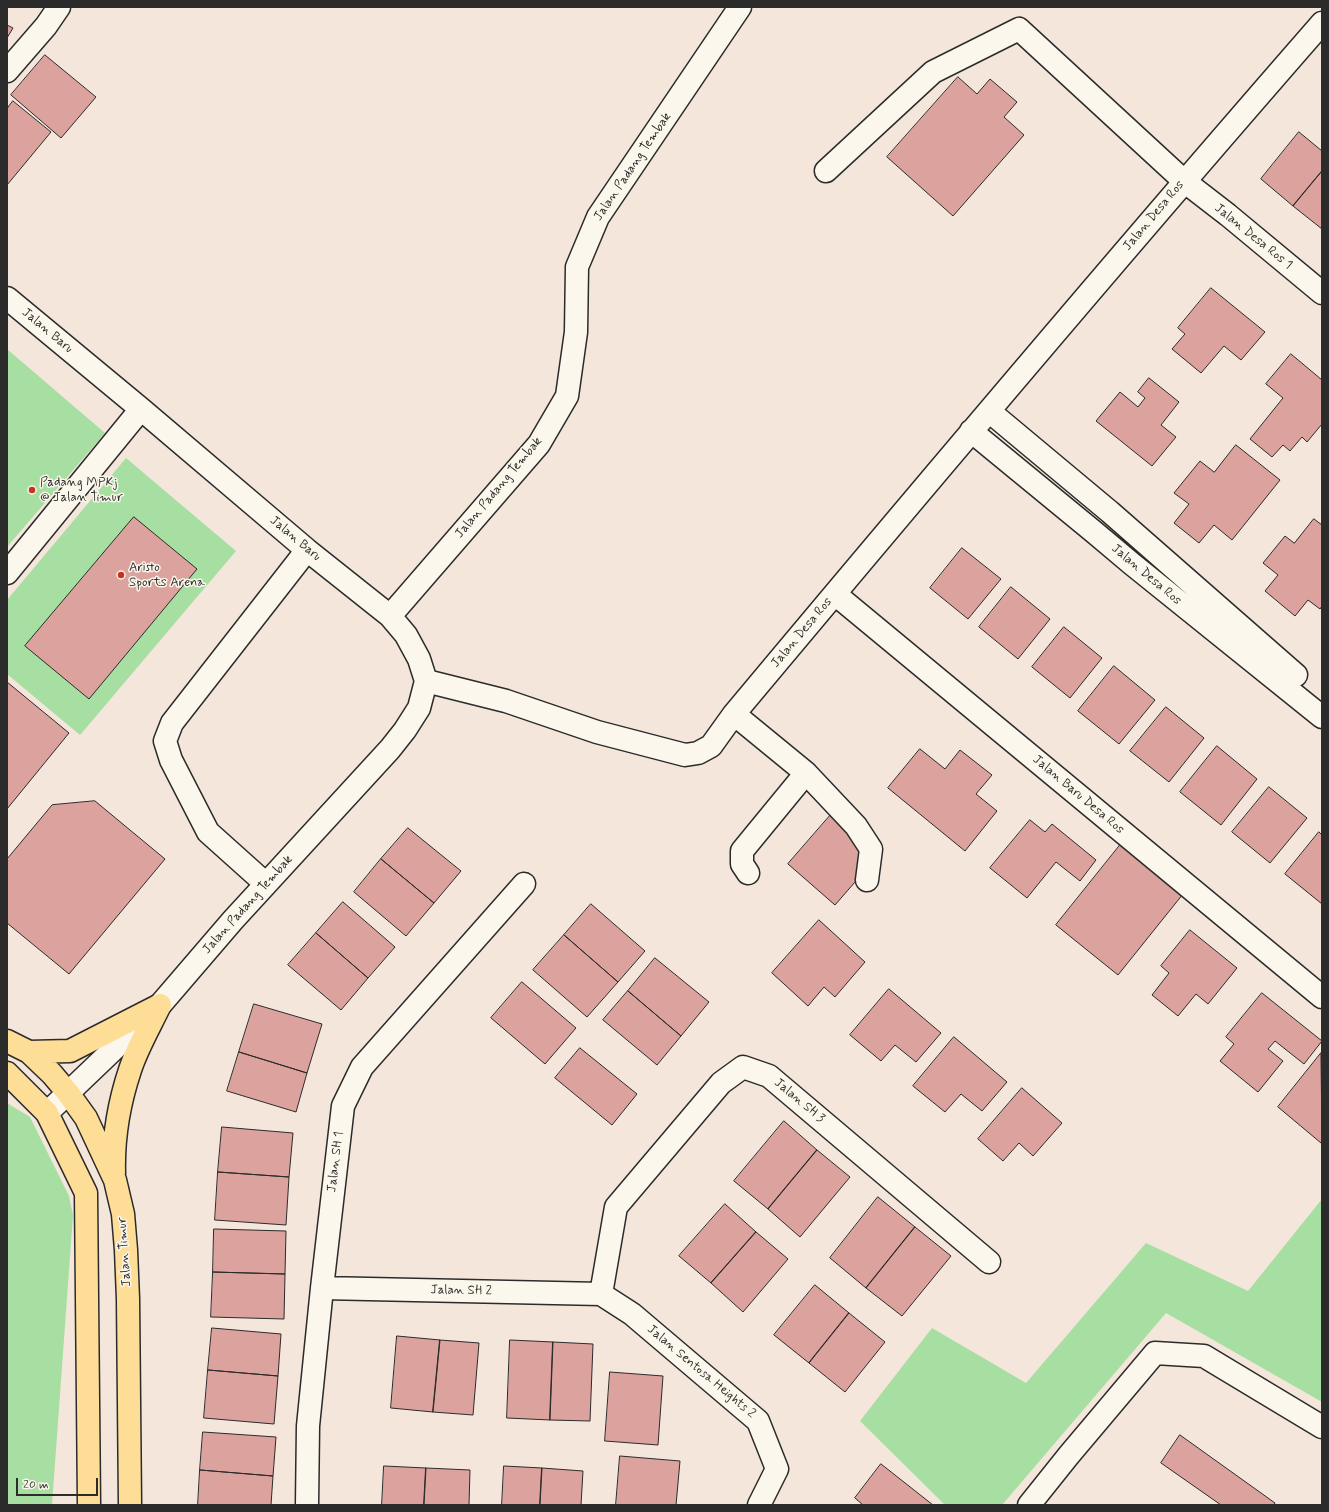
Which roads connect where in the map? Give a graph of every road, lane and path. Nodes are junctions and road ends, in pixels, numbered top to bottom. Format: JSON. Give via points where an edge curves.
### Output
{"nodes":[{"id":1,"x":59,"y":7,"type":"edge"},
{"id":2,"x":740,"y":7,"type":"edge"},
{"id":3,"x":1322,"y":23,"type":"edge"},
{"id":4,"x":7,"y":71,"type":"edge"},
{"id":5,"x":826,"y":171,"type":"dead end"},
{"id":6,"x":1184,"y":181,"type":"junction"},
{"id":7,"x":1322,"y":293,"type":"edge"},
{"id":8,"x":7,"y":298,"type":"edge"},
{"id":9,"x":141,"y":409,"type":"junction"},
{"id":10,"x":989,"y":411,"type":"junction"},
{"id":11,"x":971,"y":431,"type":"junction"},
{"id":12,"x":1110,"y":512,"type":"junction"},
{"id":13,"x":1094,"y":532,"type":"junction"},
{"id":14,"x":1146,"y":545,"type":"junction"},
{"id":15,"x":307,"y":550,"type":"junction"},
{"id":16,"x":1132,"y":564,"type":"junction"},
{"id":17,"x":7,"y":573,"type":"edge"},
{"id":18,"x":835,"y":594,"type":"junction"},
{"id":19,"x":390,"y":616,"type":"junction"},
{"id":20,"x":1296,"y":675,"type":"dead end"},
{"id":21,"x":426,"y":681,"type":"junction"},
{"id":22,"x":734,"y":714,"type":"junction"},
{"id":23,"x":1322,"y":717,"type":"edge"},
{"id":24,"x":806,"y":774,"type":"junction"},
{"id":25,"x":748,"y":873,"type":"dead end"},
{"id":26,"x":867,"y":880,"type":"dead end"},
{"id":27,"x":266,"y":884,"type":"junction"},
{"id":28,"x":524,"y":884,"type":"dead end"},
{"id":29,"x":1322,"y":997,"type":"edge"},
{"id":30,"x":160,"y":1005,"type":"junction"},
{"id":31,"x":7,"y":1041,"type":"edge"},
{"id":32,"x":29,"y":1052,"type":"junction"},
{"id":33,"x":7,"y":1072,"type":"edge"},
{"id":34,"x":68,"y":1093,"type":"junction"},
{"id":35,"x":47,"y":1114,"type":"junction"},
{"id":36,"x":115,"y":1180,"type":"junction"},
{"id":37,"x":989,"y":1262,"type":"dead end"},
{"id":38,"x":322,"y":1288,"type":"junction"},
{"id":39,"x":601,"y":1294,"type":"junction"},
{"id":40,"x":1322,"y":1427,"type":"edge"},
{"id":41,"x":89,"y":1505,"type":"edge"},
{"id":42,"x":130,"y":1505,"type":"edge"},
{"id":43,"x":307,"y":1505,"type":"edge"},
{"id":44,"x":759,"y":1505,"type":"edge"},
{"id":45,"x":1029,"y":1505,"type":"edge"}],
"edges":[{"from":1,"to":4,"type":"street"},
{"from":2,"to":19,"type":"street","name":"Jalan Padang Tembak","via":[[598,217],[577,267],[576,332],[567,396],[539,444]]},
{"from":3,"to":6,"type":"street","name":"Jalan Desa Ros"},
{"from":5,"to":6,"type":"street","name":"Jalan Desa Ros 1","via":[[933,72],[1019,29]]},
{"from":6,"to":7,"type":"street","name":"Jalan Desa Ros 1"},
{"from":6,"to":10,"type":"street","name":"Jalan Desa Ros"},
{"from":8,"to":9,"type":"street","name":"Jalan Baru"},
{"from":9,"to":15,"type":"street","name":"Jalan Baru"},
{"from":9,"to":17,"type":"street"},
{"from":10,"to":11,"type":"street","name":"Jalan Desa Ros"},
{"from":10,"to":12,"type":"street","name":"Jalan Desa Ros"},
{"from":11,"to":13,"type":"street","name":"Jalan Desa Ros"},
{"from":11,"to":18,"type":"street","name":"Jalan Desa Ros"},
{"from":12,"to":13,"type":"street"},
{"from":12,"to":14,"type":"street","name":"Jalan Desa Ros"},
{"from":13,"to":16,"type":"street","name":"Jalan Desa Ros"},
{"from":14,"to":16,"type":"street"},
{"from":14,"to":20,"type":"street","name":"Jalan Desa Ros"},
{"from":15,"to":19,"type":"street","name":"Jalan Baru"},
{"from":15,"to":27,"type":"street","via":[[172,722],[164,741],[208,832]]},
{"from":16,"to":23,"type":"street","name":"Jalan Desa Ros"},
{"from":18,"to":22,"type":"street","name":"Jalan Desa Ros"},
{"from":18,"to":29,"type":"street","name":"Jalan Baru Desa Ros"},
{"from":19,"to":21,"type":"street","name":"Jalan Baru","via":[[406,635],[419,659]]},
{"from":21,"to":22,"type":"street","name":"Jalan Desa Ros","via":[[506,701],[597,732],[685,754],[698,753],[711,746]]},
{"from":21,"to":27,"type":"street","name":"Jalan Padang Tembak","via":[[419,708],[405,730]]},
{"from":22,"to":24,"type":"street"},
{"from":24,"to":25,"type":"street","via":[[742,851],[742,864]]},
{"from":24,"to":26,"type":"street","via":[[856,826],[871,849]]},
{"from":27,"to":30,"type":"street","name":"Jalan Padang Tembak"},
{"from":28,"to":38,"type":"street","name":"Jalan SH 1","via":[[362,1067],[343,1106]]},
{"from":30,"to":32,"type":"main road","via":[[70,1051]]},
{"from":30,"to":34,"type":"street","name":"Jalan Padang Tembak"},
{"from":30,"to":36,"type":"main road","via":[[130,1069],[118,1120],[114,1153]]},
{"from":31,"to":32,"type":"main road","name":"Jalan Timur"},
{"from":32,"to":34,"type":"main road","name":"Jalan Timur"},
{"from":33,"to":35,"type":"main road"},
{"from":34,"to":35,"type":"street","name":"Jalan Padang Tembak"},
{"from":34,"to":36,"type":"main road","name":"Jalan Timur","via":[[86,1118]]},
{"from":35,"to":41,"type":"main road","via":[[86,1193]]},
{"from":36,"to":42,"type":"main road","name":"Jalan Timur","via":[[126,1250]]},
{"from":37,"to":39,"type":"street","name":"Jalan SH 3","via":[[769,1076],[743,1067],[721,1083],[616,1207]]},
{"from":38,"to":39,"type":"street","name":"Jalan SH 2"},
{"from":38,"to":43,"type":"street","name":"Jalan SH 1","via":[[308,1426]]},
{"from":39,"to":44,"type":"street","name":"Jalan Sentosa Heights 2","via":[[632,1314],[758,1421],[777,1469]]},
{"from":40,"to":45,"type":"street","via":[[1204,1356],[1155,1353]]}]}
